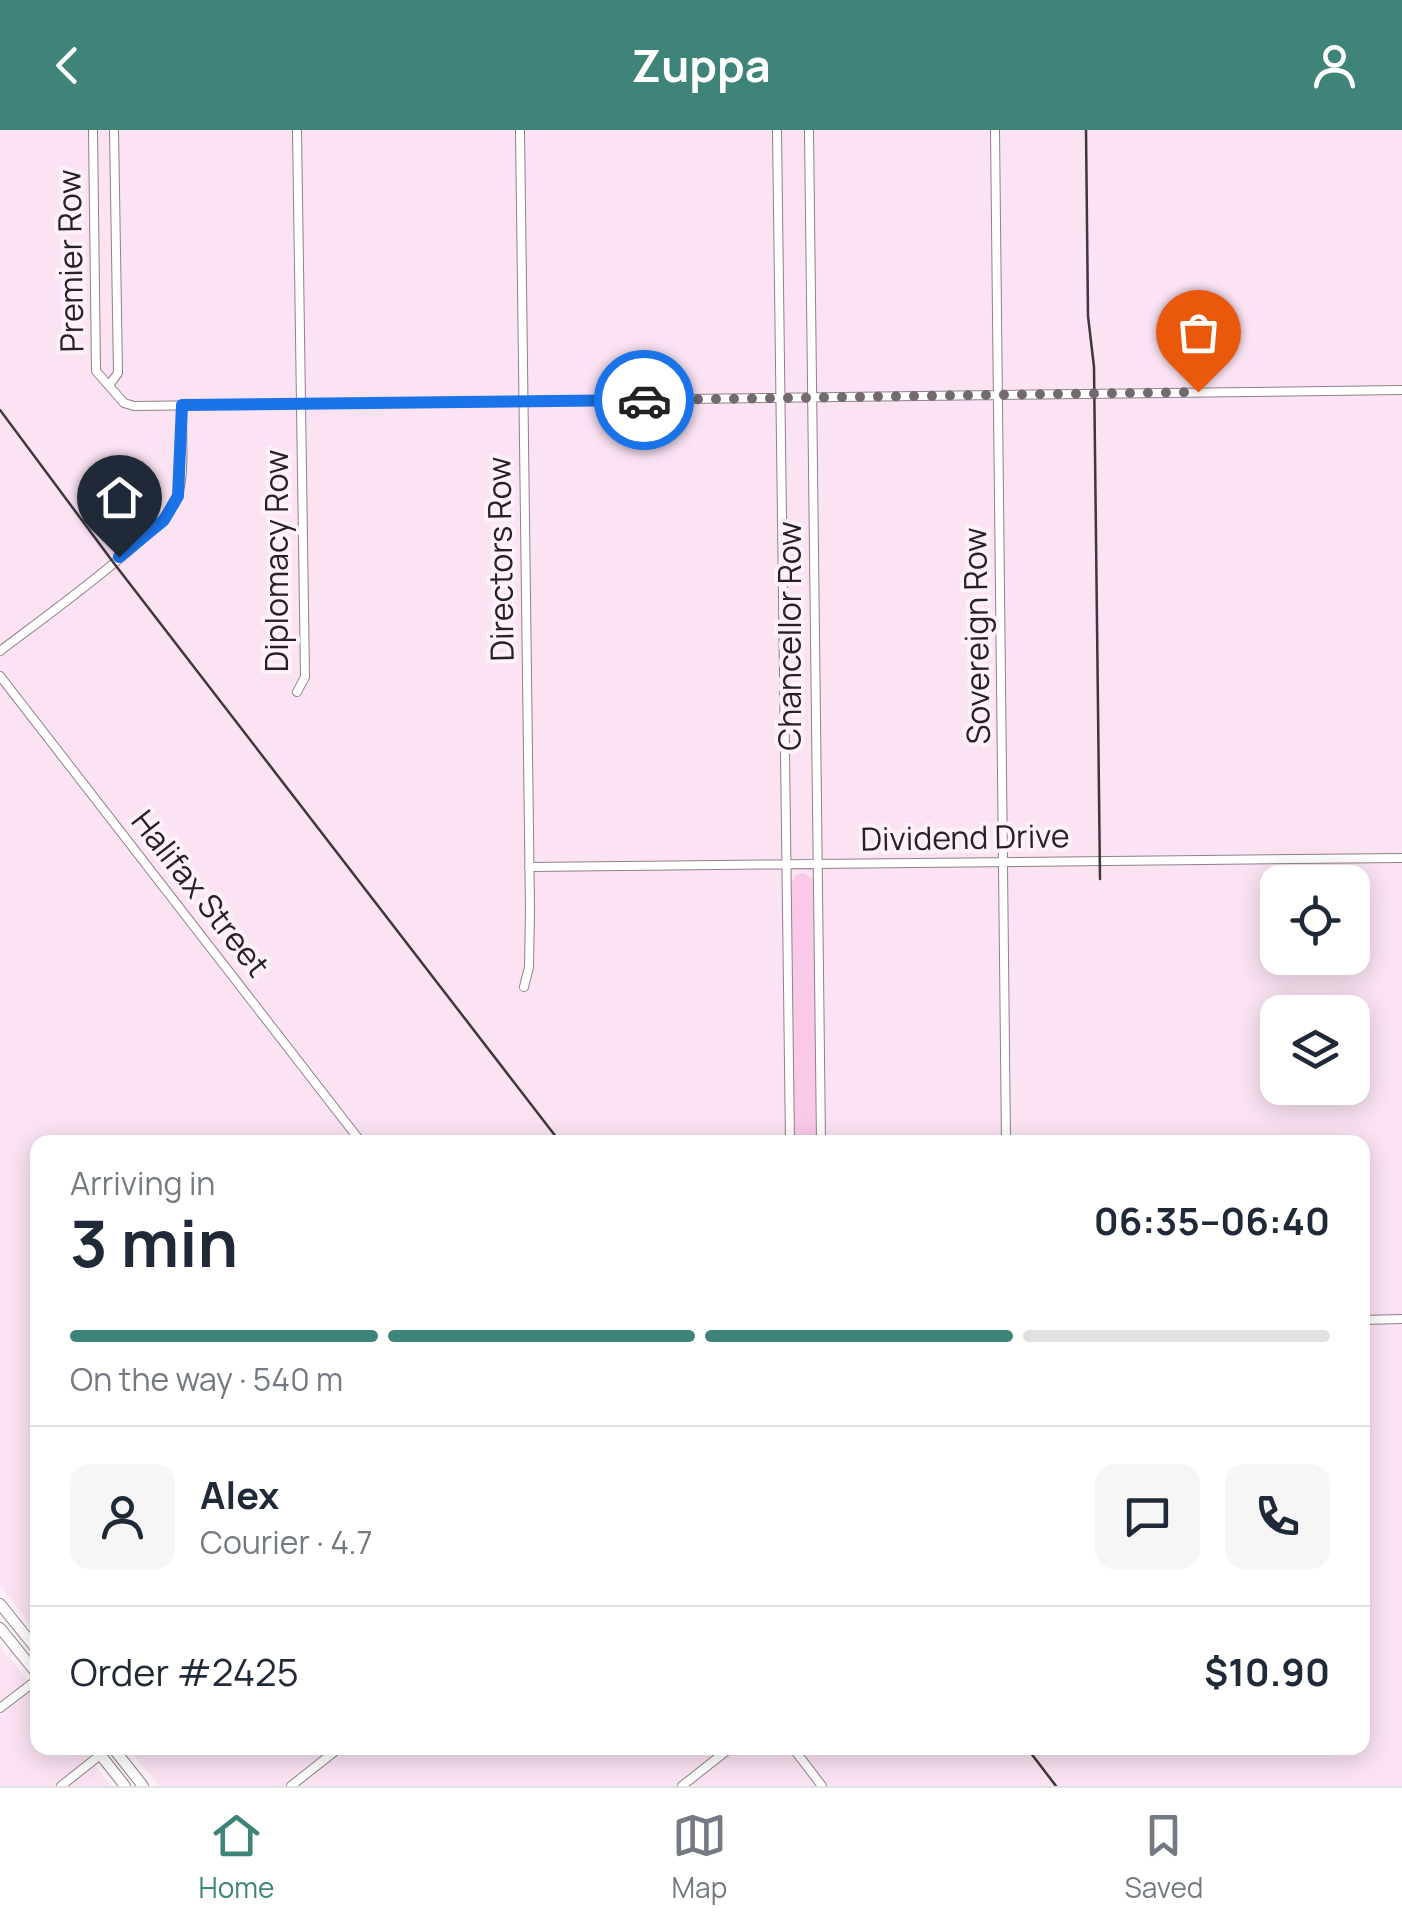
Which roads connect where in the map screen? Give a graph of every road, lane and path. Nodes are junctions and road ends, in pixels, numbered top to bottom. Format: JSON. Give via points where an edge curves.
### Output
{"nodes":[{"id":1,"x":94,"y":130,"type":"edge"},
{"id":2,"x":114,"y":130,"type":"edge"},
{"id":3,"x":297,"y":130,"type":"edge"},
{"id":4,"x":520,"y":130,"type":"edge"},
{"id":5,"x":778,"y":130,"type":"edge"},
{"id":6,"x":809,"y":130,"type":"edge"},
{"id":7,"x":995,"y":130,"type":"edge"},
{"id":8,"x":110,"y":384,"type":"junction"},
{"id":9,"x":1402,"y":390,"type":"edge"},
{"id":10,"x":998,"y":395,"type":"junction"},
{"id":11,"x":780,"y":397,"type":"junction"},
{"id":12,"x":813,"y":398,"type":"junction"},
{"id":13,"x":523,"y":401,"type":"junction"},
{"id":14,"x":301,"y":402,"type":"junction"},
{"id":15,"x":182,"y":405,"type":"junction"},
{"id":16,"x":0,"y":651,"type":"edge"},
{"id":17,"x":0,"y":676,"type":"edge"},
{"id":18,"x":297,"y":692,"type":"dead end"},
{"id":19,"x":1402,"y":858,"type":"edge"},
{"id":20,"x":787,"y":864,"type":"junction"},
{"id":21,"x":817,"y":864,"type":"junction"},
{"id":22,"x":1002,"y":864,"type":"junction"},
{"id":23,"x":529,"y":868,"type":"junction"},
{"id":24,"x":524,"y":988,"type":"dead end"},
{"id":25,"x":356,"y":1135,"type":"edge"},
{"id":26,"x":790,"y":1135,"type":"edge"},
{"id":27,"x":821,"y":1135,"type":"edge"},
{"id":28,"x":1006,"y":1135,"type":"edge"},
{"id":29,"x":1402,"y":1319,"type":"edge"},
{"id":30,"x":1370,"y":1320,"type":"edge"},
{"id":31,"x":0,"y":1604,"type":"edge"},
{"id":32,"x":0,"y":1628,"type":"edge"},
{"id":33,"x":30,"y":1641,"type":"edge"},
{"id":34,"x":30,"y":1667,"type":"edge"},
{"id":35,"x":30,"y":1684,"type":"edge"},
{"id":36,"x":0,"y":1708,"type":"edge"},
{"id":37,"x":98,"y":1755,"type":"edge"},
{"id":38,"x":108,"y":1755,"type":"edge"},
{"id":39,"x":111,"y":1755,"type":"edge"},
{"id":40,"x":330,"y":1755,"type":"edge"},
{"id":41,"x":721,"y":1755,"type":"edge"},
{"id":42,"x":798,"y":1755,"type":"edge"},
{"id":43,"x":61,"y":1786,"type":"edge"},
{"id":44,"x":125,"y":1786,"type":"edge"},
{"id":45,"x":143,"y":1786,"type":"edge"},
{"id":46,"x":290,"y":1786,"type":"edge"},
{"id":47,"x":682,"y":1786,"type":"edge"},
{"id":48,"x":822,"y":1786,"type":"edge"}],
"edges":[{"from":1,"to":8,"type":"street","name":"Premier Row","via":[[96,371]]},
{"from":2,"to":8,"type":"street","name":"Premier Row","via":[[118,373]]},
{"from":3,"to":14,"type":"street","name":"Diplomacy Row"},
{"from":4,"to":13,"type":"street","name":"Directors Row"},
{"from":5,"to":11,"type":"street","name":"Chancellor Row"},
{"from":6,"to":12,"type":"street","name":"Chancellor Row"},
{"from":7,"to":10,"type":"street","name":"Sovereign Row"},
{"from":8,"to":15,"type":"street","name":"Premier Row","via":[[134,406]]},
{"from":9,"to":10,"type":"street"},
{"from":10,"to":12,"type":"street"},
{"from":10,"to":22,"type":"street","name":"Sovereign Row"},
{"from":11,"to":12,"type":"street"},
{"from":11,"to":13,"type":"street"},
{"from":11,"to":20,"type":"street","name":"Chancellor Row"},
{"from":12,"to":21,"type":"street","name":"Chancellor Row"},
{"from":13,"to":14,"type":"street"},
{"from":13,"to":23,"type":"street","name":"Directors Row"},
{"from":14,"to":15,"type":"street"},
{"from":14,"to":18,"type":"street","name":"Diplomacy Row","via":[[305,677]]},
{"from":15,"to":16,"type":"street","via":[[178,496],[164,520]]},
{"from":17,"to":25,"type":"street","name":"Halifax Street"},
{"from":19,"to":22,"type":"street","name":"Dividend Drive"},
{"from":20,"to":21,"type":"street","name":"Dividend Drive"},
{"from":20,"to":23,"type":"street","name":"Dividend Drive"},
{"from":20,"to":26,"type":"street","name":"Chancellor Row"},
{"from":21,"to":22,"type":"street","name":"Dividend Drive"},
{"from":21,"to":27,"type":"street","name":"Chancellor Row"},
{"from":22,"to":28,"type":"street","name":"Sovereign Row"},
{"from":23,"to":24,"type":"street","name":"Directors Row"},
{"from":29,"to":30,"type":"street"},
{"from":31,"to":33,"type":"main road"},
{"from":32,"to":34,"type":"main road"},
{"from":35,"to":36,"type":"street"},
{"from":37,"to":43,"type":"street"},
{"from":38,"to":44,"type":"main road"},
{"from":39,"to":45,"type":"main road"},
{"from":40,"to":46,"type":"street"},
{"from":41,"to":47,"type":"street"},
{"from":42,"to":48,"type":"street"}]}
